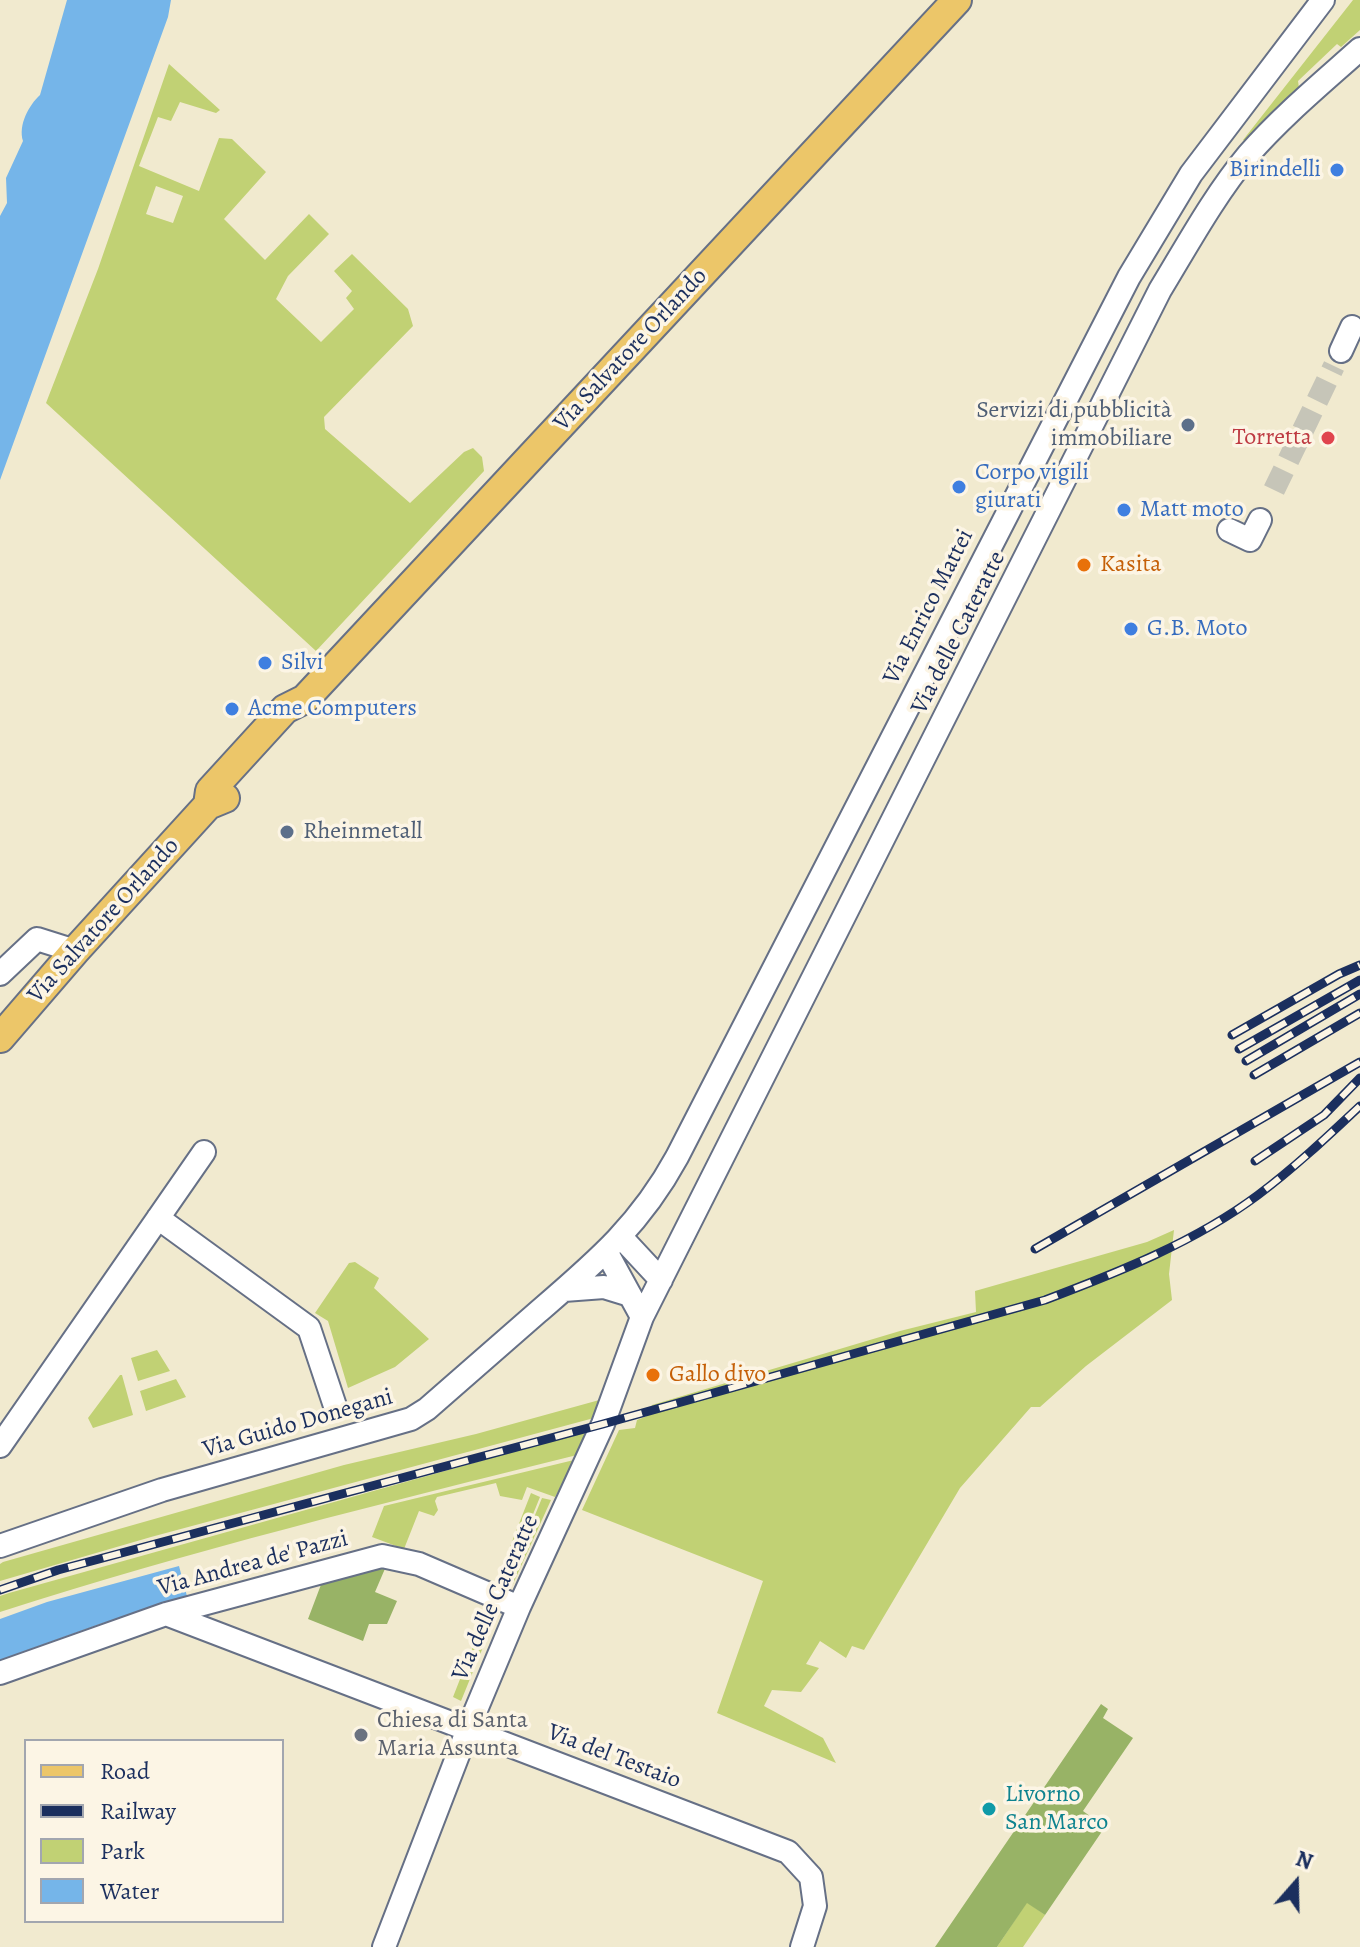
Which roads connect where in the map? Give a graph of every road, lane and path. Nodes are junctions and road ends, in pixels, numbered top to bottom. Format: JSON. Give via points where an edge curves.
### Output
{"nodes":[{"id":1,"x":957,"y":0,"type":"edge"},
{"id":2,"x":1323,"y":0,"type":"edge"},
{"id":3,"x":1310,"y":9,"type":"edge"},
{"id":4,"x":1360,"y":49,"type":"edge"},
{"id":5,"x":1352,"y":327,"type":"dead end"},
{"id":6,"x":1341,"y":351,"type":"tunnel mouth"},
{"id":7,"x":1260,"y":520,"type":"dead end"},
{"id":8,"x":1229,"y":530,"type":"dead end"},
{"id":9,"x":75,"y":951,"type":"junction"},
{"id":10,"x":0,"y":974,"type":"edge"},
{"id":11,"x":0,"y":1038,"type":"edge"},
{"id":12,"x":204,"y":1152,"type":"dead end"},
{"id":13,"x":158,"y":1218,"type":"junction"},
{"id":14,"x":614,"y":1245,"type":"junction"},
{"id":15,"x":661,"y":1280,"type":"junction"},
{"id":16,"x":564,"y":1290,"type":"junction"},
{"id":17,"x":630,"y":1295,"type":"junction"},
{"id":18,"x":642,"y":1317,"type":"junction"},
{"id":19,"x":335,"y":1406,"type":"dead end"},
{"id":20,"x":0,"y":1446,"type":"edge"},
{"id":21,"x":0,"y":1546,"type":"edge"},
{"id":22,"x":519,"y":1607,"type":"junction"},
{"id":23,"x":166,"y":1614,"type":"junction"},
{"id":24,"x":0,"y":1673,"type":"edge"},
{"id":25,"x":468,"y":1729,"type":"junction"},
{"id":26,"x":384,"y":1947,"type":"edge"},
{"id":27,"x":802,"y":1947,"type":"edge"}],
"edges":[{"from":1,"to":9,"type":"main road","name":"Via Salvatore Orlando","via":[[305,699],[285,709],[210,791],[208,805]]},
{"from":2,"to":3,"type":"street","name":"Via Enrico Mattei"},
{"from":3,"to":14,"type":"street","name":"Via Enrico Mattei","via":[[1200,161],[1134,268],[677,1157],[658,1191]]},
{"from":4,"to":15,"type":"street","name":"Via delle Cateratte","via":[[1249,155],[1223,187],[1160,290]]},
{"from":5,"to":6,"type":"street"},
{"from":7,"to":8,"type":"street","via":[[1250,540]]},
{"from":9,"to":10,"type":"street","via":[[37,939]]},
{"from":9,"to":11,"type":"main road","name":"Via Salvatore Orlando"},
{"from":12,"to":13,"type":"street"},
{"from":13,"to":19,"type":"street","via":[[309,1328]]},
{"from":13,"to":20,"type":"street"},
{"from":14,"to":15,"type":"street"},
{"from":14,"to":16,"type":"street","name":"Via Guido Donegani"},
{"from":14,"to":17,"type":"street"},
{"from":15,"to":18,"type":"street","name":"Via delle Cateratte"},
{"from":16,"to":17,"type":"street","via":[[604,1287]]},
{"from":16,"to":21,"type":"street","name":"Via Guido Donegani","via":[[411,1419],[162,1490]]},
{"from":17,"to":18,"type":"street"},
{"from":18,"to":22,"type":"street","name":"Via delle Cateratte","via":[[603,1424]]},
{"from":22,"to":23,"type":"street","name":"Via Andrea de' Pazzi","via":[[419,1564],[382,1556]]},
{"from":22,"to":25,"type":"street","name":"Via delle Cateratte"},
{"from":23,"to":24,"type":"street","name":"Via Andrea de' Pazzi"},
{"from":23,"to":25,"type":"street","name":"Via del Testaio"},
{"from":25,"to":26,"type":"street","name":"Via delle Cateratte"},
{"from":25,"to":27,"type":"street","name":"Via del Testaio","via":[[788,1852],[811,1877],[815,1906]]}]}
